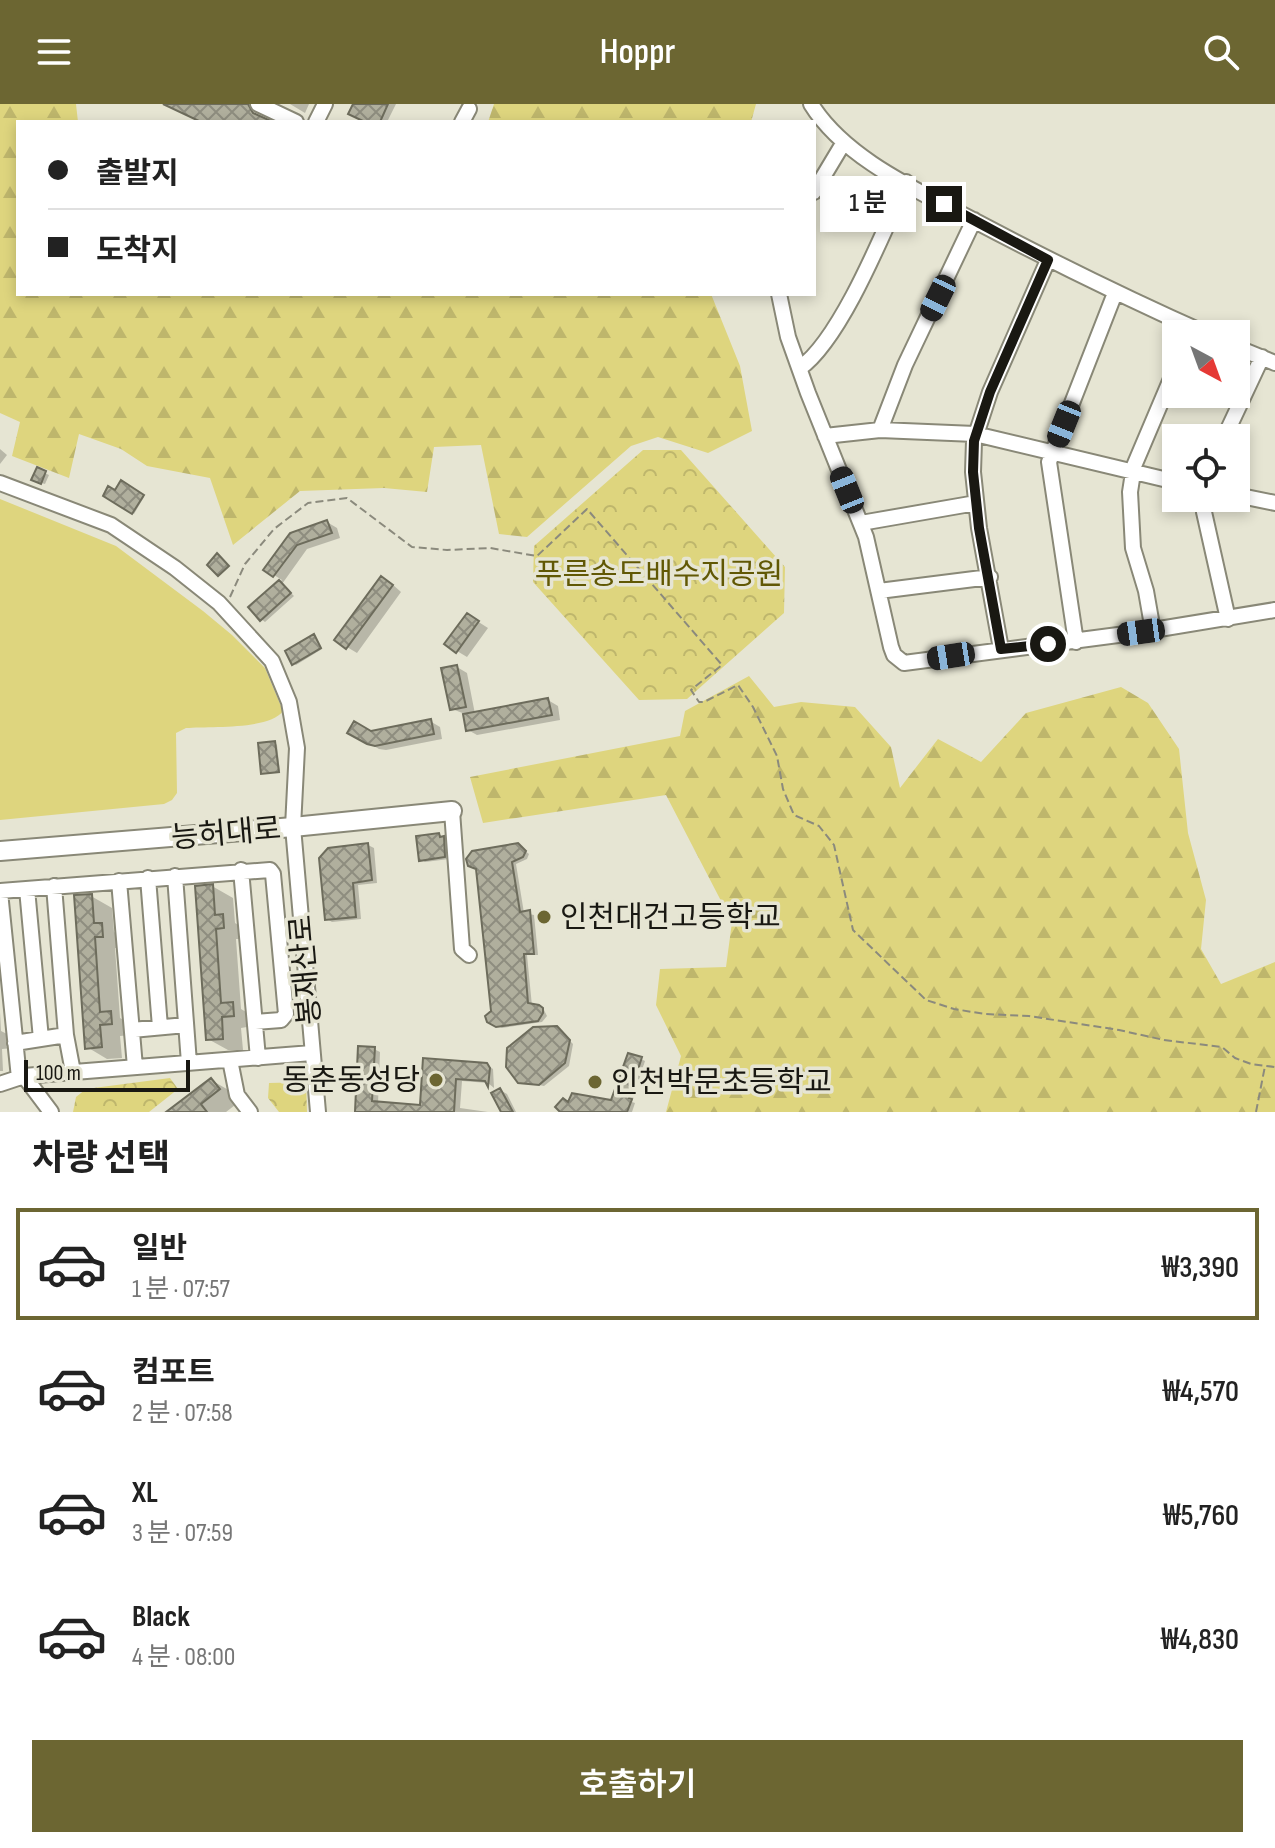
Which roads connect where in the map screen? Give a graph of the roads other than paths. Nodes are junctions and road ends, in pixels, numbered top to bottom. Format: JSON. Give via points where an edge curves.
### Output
{"nodes":[{"id":1,"x":258,"y":104,"type":"edge"},
{"id":2,"x":811,"y":104,"type":"edge"},
{"id":3,"x":292,"y":120,"type":"edge"},
{"id":4,"x":844,"y":142,"type":"junction"},
{"id":5,"x":906,"y":182,"type":"junction"},
{"id":6,"x":816,"y":188,"type":"edge"},
{"id":7,"x":974,"y":220,"type":"junction"},
{"id":8,"x":1048,"y":260,"type":"junction"},
{"id":9,"x":1115,"y":293,"type":"junction"},
{"id":10,"x":779,"y":296,"type":"edge"},
{"id":11,"x":1172,"y":320,"type":"edge"},
{"id":12,"x":1268,"y":360,"type":"edge"},
{"id":13,"x":800,"y":368,"type":"junction"},
{"id":14,"x":1162,"y":401,"type":"edge"},
{"id":15,"x":1232,"y":424,"type":"edge"},
{"id":16,"x":880,"y":430,"type":"junction"},
{"id":17,"x":975,"y":434,"type":"junction"},
{"id":18,"x":825,"y":436,"type":"junction"},
{"id":19,"x":1053,"y":451,"type":"junction"},
{"id":20,"x":1133,"y":471,"type":"junction"},
{"id":21,"x":1162,"y":478,"type":"edge"},
{"id":22,"x":0,"y":483,"type":"edge"},
{"id":23,"x":1250,"y":498,"type":"edge"},
{"id":24,"x":976,"y":503,"type":"junction"},
{"id":25,"x":1275,"y":503,"type":"edge"},
{"id":26,"x":1204,"y":512,"type":"edge"},
{"id":27,"x":861,"y":523,"type":"junction"},
{"id":28,"x":990,"y":577,"type":"junction"},
{"id":29,"x":879,"y":591,"type":"junction"},
{"id":30,"x":1275,"y":610,"type":"edge"},
{"id":31,"x":1228,"y":619,"type":"junction"},
{"id":32,"x":1153,"y":631,"type":"junction"},
{"id":33,"x":1076,"y":642,"type":"junction"},
{"id":34,"x":1001,"y":649,"type":"junction"},
{"id":35,"x":452,"y":811,"type":"joint"},
{"id":36,"x":293,"y":827,"type":"junction"},
{"id":37,"x":0,"y":851,"type":"edge"},
{"id":38,"x":241,"y":870,"type":"junction"},
{"id":39,"x":175,"y":876,"type":"junction"},
{"id":40,"x":148,"y":878,"type":"junction"},
{"id":41,"x":119,"y":881,"type":"junction"},
{"id":42,"x":54,"y":886,"type":"junction"},
{"id":43,"x":27,"y":889,"type":"junction"},
{"id":44,"x":0,"y":892,"type":"edge"},
{"id":45,"x":469,"y":955,"type":"dead end"},
{"id":46,"x":255,"y":1022,"type":"junction"},
{"id":47,"x":186,"y":1025,"type":"junction"},
{"id":48,"x":160,"y":1027,"type":"junction"},
{"id":49,"x":132,"y":1030,"type":"junction"},
{"id":50,"x":66,"y":1035,"type":"junction"},
{"id":51,"x":41,"y":1039,"type":"junction"},
{"id":52,"x":15,"y":1043,"type":"junction"},
{"id":53,"x":312,"y":1053,"type":"junction"},
{"id":54,"x":258,"y":1058,"type":"junction"},
{"id":55,"x":230,"y":1060,"type":"junction"},
{"id":56,"x":189,"y":1063,"type":"junction"},
{"id":57,"x":135,"y":1067,"type":"junction"},
{"id":58,"x":73,"y":1072,"type":"junction"},
{"id":59,"x":22,"y":1077,"type":"junction"},
{"id":60,"x":0,"y":1084,"type":"edge"},
{"id":61,"x":248,"y":1111,"type":"edge"},
{"id":62,"x":51,"y":1112,"type":"edge"},
{"id":63,"x":318,"y":1112,"type":"edge"}],
"edges":[{"from":1,"to":3,"type":"street"},
{"from":2,"to":4,"type":"street"},
{"from":4,"to":5,"type":"street"},
{"from":4,"to":6,"type":"street"},
{"from":5,"to":7,"type":"street"},
{"from":5,"to":13,"type":"street","via":[[832,331]]},
{"from":7,"to":8,"type":"street"},
{"from":7,"to":16,"type":"street"},
{"from":8,"to":9,"type":"street"},
{"from":8,"to":17,"type":"street"},
{"from":9,"to":11,"type":"street"},
{"from":9,"to":19,"type":"street"},
{"from":10,"to":13,"type":"street"},
{"from":12,"to":15,"type":"street"},
{"from":13,"to":18,"type":"street"},
{"from":14,"to":20,"type":"street"},
{"from":16,"to":17,"type":"street"},
{"from":16,"to":18,"type":"street"},
{"from":17,"to":19,"type":"street"},
{"from":17,"to":24,"type":"street"},
{"from":18,"to":27,"type":"street"},
{"from":19,"to":20,"type":"street"},
{"from":19,"to":33,"type":"street","via":[[1051,488]]},
{"from":20,"to":21,"type":"street"},
{"from":20,"to":32,"type":"street","via":[[1133,548]]},
{"from":22,"to":36,"type":"street","name":"봉재산로","via":[[111,525],[219,603],[272,661],[289,702],[297,748]]},
{"from":23,"to":25,"type":"street"},
{"from":24,"to":27,"type":"street"},
{"from":24,"to":28,"type":"street"},
{"from":26,"to":31,"type":"street"},
{"from":27,"to":29,"type":"street"},
{"from":28,"to":29,"type":"street"},
{"from":28,"to":34,"type":"street"},
{"from":29,"to":34,"type":"street","via":[[891,647],[904,663]]},
{"from":30,"to":31,"type":"street"},
{"from":31,"to":32,"type":"street"},
{"from":32,"to":33,"type":"street"},
{"from":33,"to":34,"type":"street"},
{"from":35,"to":36,"type":"main road","name":"능허대로"},
{"from":35,"to":45,"type":"street","via":[[462,949]]},
{"from":36,"to":37,"type":"main road","name":"능허대로"},
{"from":36,"to":53,"type":"street","name":"봉재산로"},
{"from":38,"to":39,"type":"street"},
{"from":38,"to":46,"type":"street"},
{"from":38,"to":46,"type":"street","via":[[273,874],[286,1014],[281,1020]]},
{"from":39,"to":40,"type":"street"},
{"from":39,"to":47,"type":"street"},
{"from":40,"to":41,"type":"street"},
{"from":40,"to":48,"type":"street"},
{"from":41,"to":42,"type":"street"},
{"from":41,"to":49,"type":"street"},
{"from":42,"to":43,"type":"street"},
{"from":42,"to":50,"type":"street"},
{"from":43,"to":44,"type":"street"},
{"from":43,"to":51,"type":"street"},
{"from":44,"to":52,"type":"street"},
{"from":46,"to":54,"type":"street"},
{"from":47,"to":48,"type":"street"},
{"from":47,"to":56,"type":"street"},
{"from":48,"to":49,"type":"street"},
{"from":49,"to":57,"type":"street"},
{"from":50,"to":51,"type":"street"},
{"from":50,"to":58,"type":"street"},
{"from":51,"to":52,"type":"street"},
{"from":52,"to":59,"type":"street"},
{"from":53,"to":54,"type":"street"},
{"from":53,"to":63,"type":"street","name":"봉재산로"},
{"from":54,"to":55,"type":"street"},
{"from":55,"to":56,"type":"street"},
{"from":55,"to":61,"type":"street","via":[[237,1095]]},
{"from":56,"to":57,"type":"street"},
{"from":57,"to":58,"type":"street"},
{"from":58,"to":59,"type":"street"},
{"from":59,"to":60,"type":"street"},
{"from":59,"to":62,"type":"street"}]}
